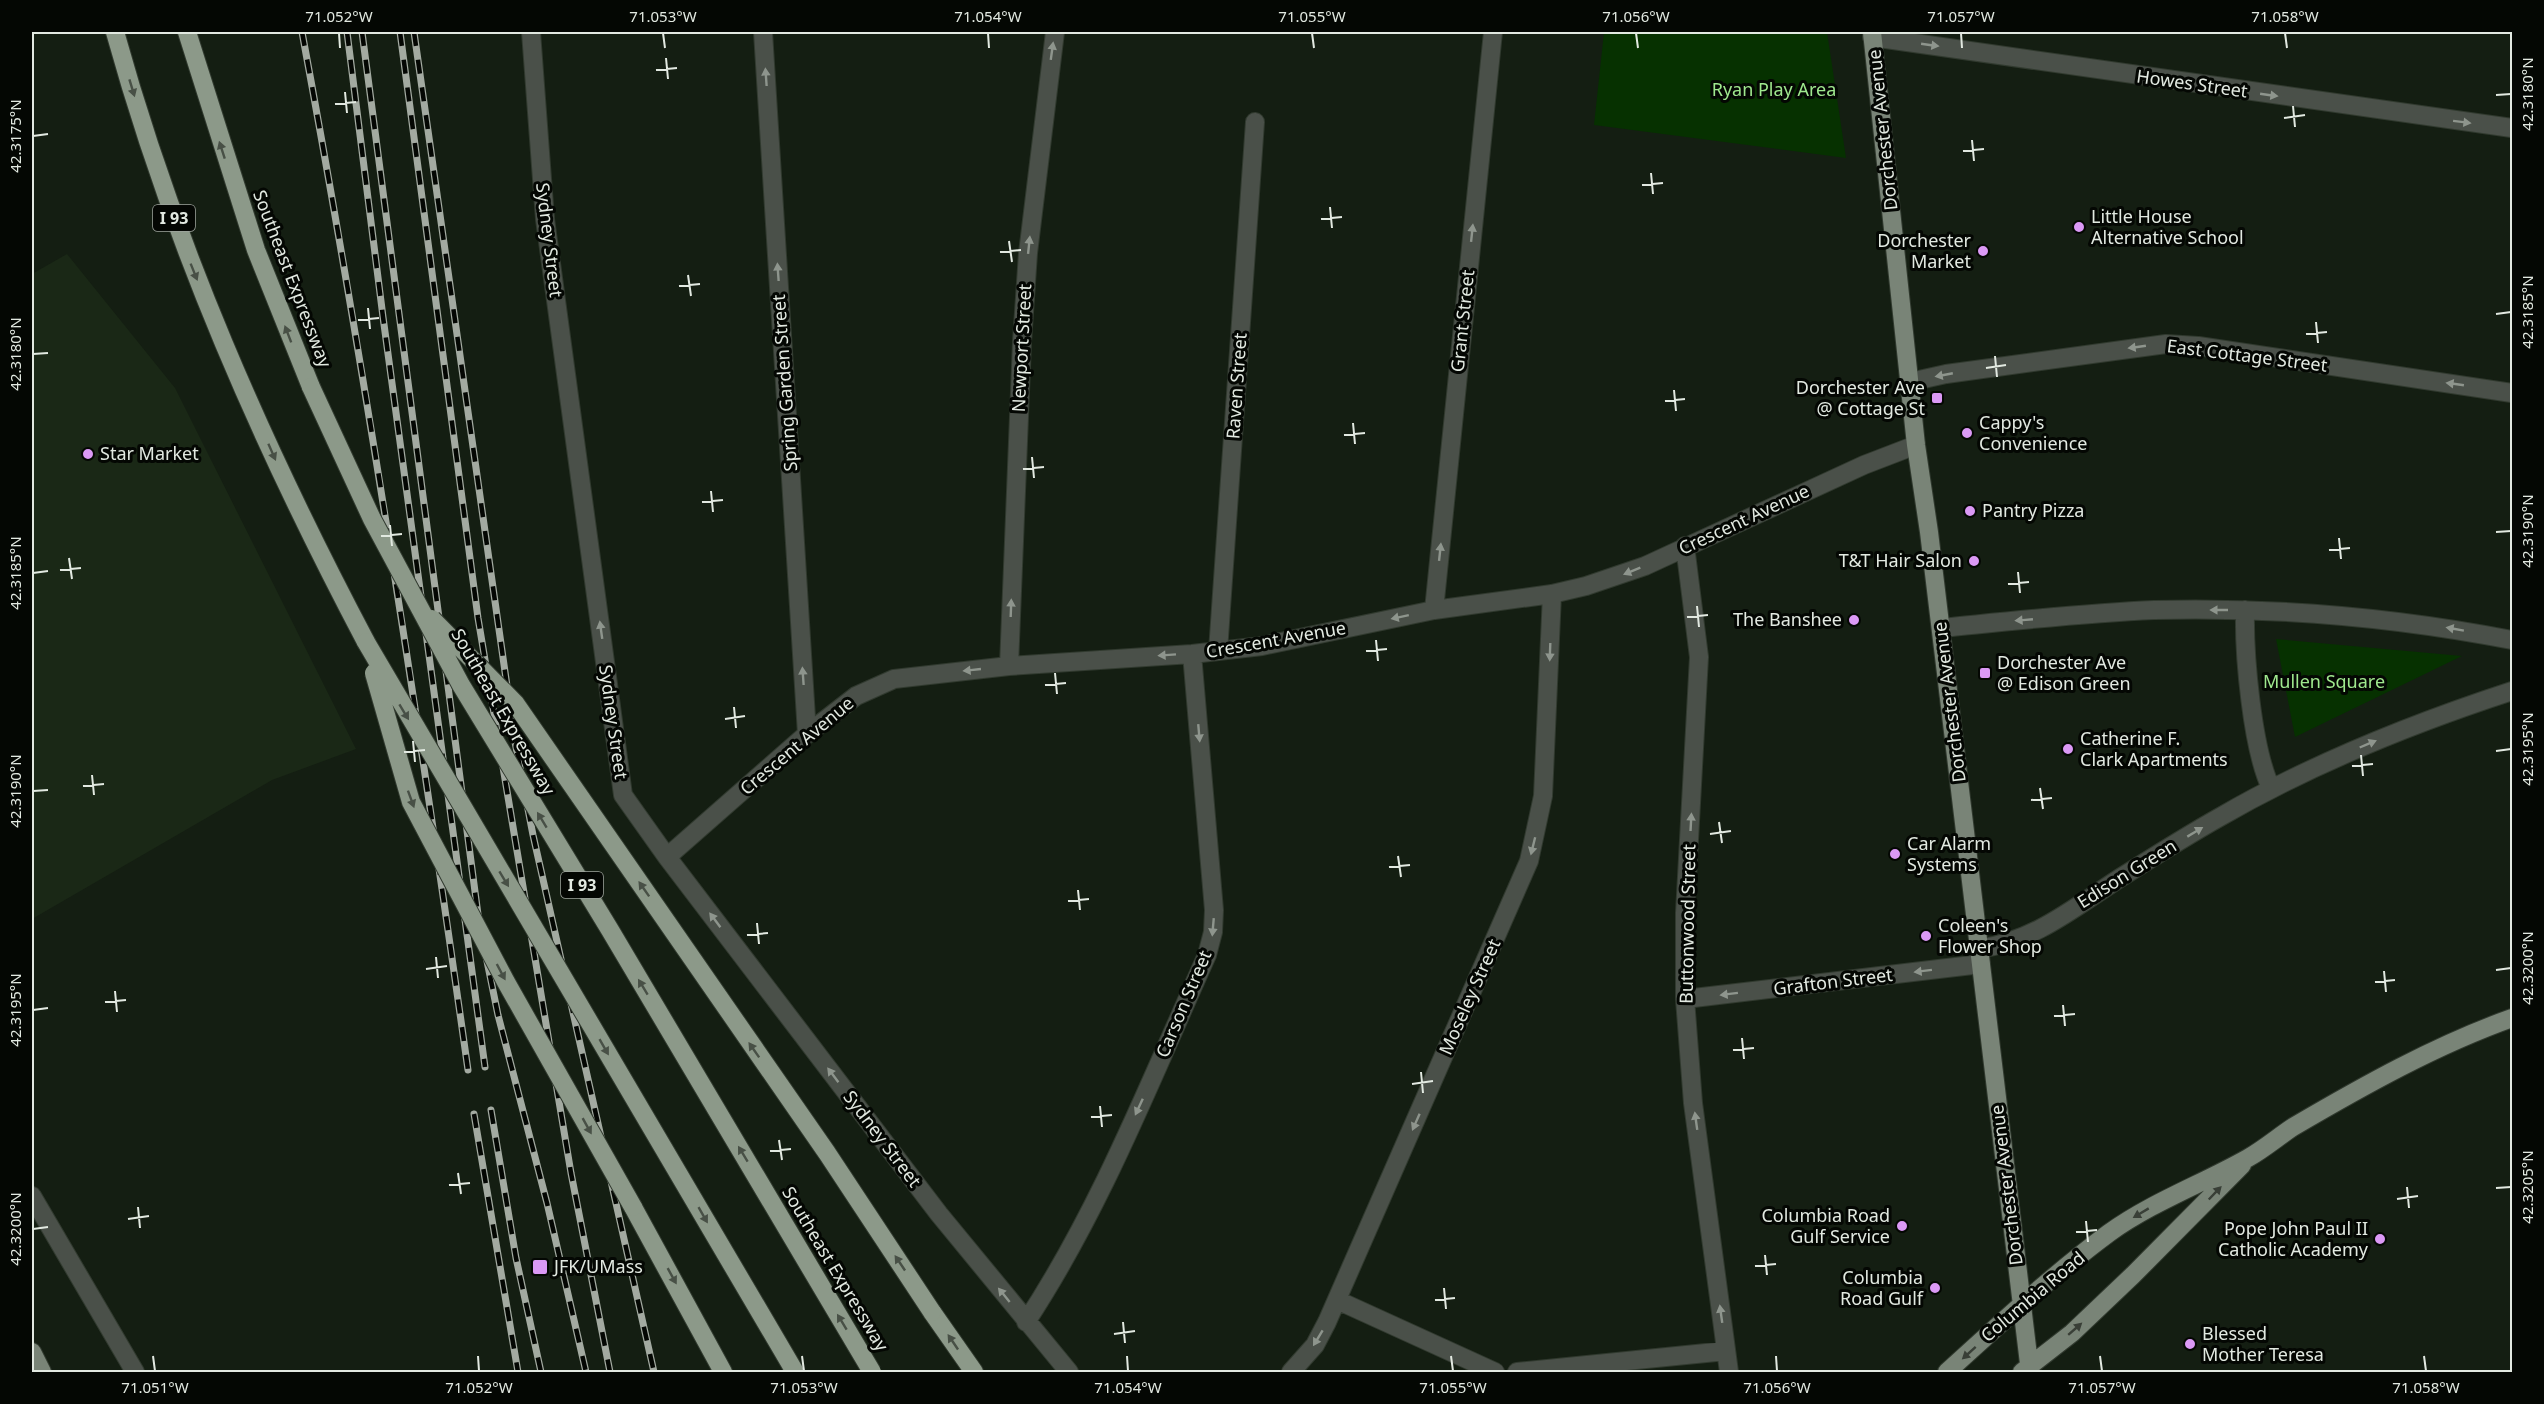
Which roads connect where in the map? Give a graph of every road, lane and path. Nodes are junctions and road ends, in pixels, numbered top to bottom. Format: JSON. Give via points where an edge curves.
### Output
{"nodes":[{"id":1,"x":115,"y":32,"type":"edge"},
{"id":2,"x":186,"y":32,"type":"edge"},
{"id":3,"x":531,"y":32,"type":"edge"},
{"id":4,"x":764,"y":32,"type":"edge"},
{"id":5,"x":1055,"y":32,"type":"edge"},
{"id":6,"x":1493,"y":32,"type":"edge"},
{"id":7,"x":1872,"y":34,"type":"edge"},
{"id":8,"x":1255,"y":122,"type":"dead end"},
{"id":9,"x":2512,"y":128,"type":"edge"},
{"id":10,"x":1910,"y":382,"type":"junction"},
{"id":11,"x":2512,"y":393,"type":"edge"},
{"id":12,"x":1916,"y":445,"type":"junction"},
{"id":13,"x":1685,"y":546,"type":"junction"},
{"id":14,"x":1552,"y":594,"type":"junction"},
{"id":15,"x":415,"y":602,"type":"junction"},
{"id":16,"x":1434,"y":610,"type":"junction"},
{"id":17,"x":2245,"y":610,"type":"junction"},
{"id":18,"x":1941,"y":628,"type":"junction"},
{"id":19,"x":2512,"y":640,"type":"edge"},
{"id":20,"x":366,"y":642,"type":"junction"},
{"id":21,"x":1218,"y":651,"type":"junction"},
{"id":22,"x":1192,"y":654,"type":"junction"},
{"id":23,"x":1009,"y":666,"type":"junction"},
{"id":24,"x":2512,"y":691,"type":"edge"},
{"id":25,"x":807,"y":735,"type":"junction"},
{"id":26,"x":2271,"y":788,"type":"junction"},
{"id":27,"x":667,"y":857,"type":"junction"},
{"id":28,"x":1980,"y":957,"type":"junction"},
{"id":29,"x":1685,"y":999,"type":"junction"},
{"id":30,"x":2512,"y":1018,"type":"edge"},
{"id":31,"x":2249,"y":1157,"type":"junction"},
{"id":32,"x":32,"y":1197,"type":"edge"},
{"id":33,"x":1337,"y":1300,"type":"junction"},
{"id":34,"x":2022,"y":1305,"type":"junction"},
{"id":35,"x":1026,"y":1322,"type":"junction"},
{"id":36,"x":1726,"y":1351,"type":"junction"},
{"id":37,"x":32,"y":1352,"type":"edge"},
{"id":38,"x":2027,"y":1370,"type":"edge"},
{"id":39,"x":42,"y":1372,"type":"edge"},
{"id":40,"x":135,"y":1372,"type":"edge"},
{"id":41,"x":723,"y":1372,"type":"edge"},
{"id":42,"x":795,"y":1372,"type":"edge"},
{"id":43,"x":872,"y":1372,"type":"edge"},
{"id":44,"x":974,"y":1372,"type":"edge"},
{"id":45,"x":1069,"y":1372,"type":"edge"},
{"id":46,"x":1291,"y":1372,"type":"edge"},
{"id":47,"x":1495,"y":1372,"type":"edge"},
{"id":48,"x":1517,"y":1372,"type":"edge"},
{"id":49,"x":1729,"y":1372,"type":"edge"},
{"id":50,"x":1947,"y":1372,"type":"edge"}],
"edges":[{"from":1,"to":20,"type":"highway","number":"I 93","one_way":true,"via":[[176,224],[248,399],[324,563]]},
{"from":15,"to":2,"type":"highway","name":"Southeast Expressway","number":"I 93","one_way":true,"bridge":true,"via":[[311,387],[256,250]]},
{"from":27,"to":3,"type":"street","name":"Sydney Street","one_way":true,"via":[[623,795],[545,219]]},
{"from":25,"to":4,"type":"street","name":"Spring Garden Street","one_way":true},
{"from":23,"to":5,"type":"street","name":"Newport Street","one_way":true,"via":[[1027,265]]},
{"from":16,"to":6,"type":"street","name":"Grant Street","one_way":true},
{"from":7,"to":9,"type":"street","name":"Howes Street","one_way":true},
{"from":7,"to":10,"type":"main road","name":"Dorchester Avenue"},
{"from":8,"to":21,"type":"street","name":"Raven Street"},
{"from":11,"to":10,"type":"street","name":"East Cottage Street","one_way":true,"via":[[2166,344]]},
{"from":10,"to":12,"type":"main road","name":"Dorchester Avenue"},
{"from":12,"to":13,"type":"street","name":"Crescent Avenue","via":[[1876,459]]},
{"from":12,"to":18,"type":"main road","name":"Dorchester Avenue"},
{"from":13,"to":14,"type":"street","name":"Crescent Avenue","one_way":true,"via":[[1616,578]]},
{"from":29,"to":13,"type":"street","name":"Buttonwood Street","one_way":true,"via":[[1699,657]]},
{"from":14,"to":16,"type":"street","name":"Crescent Avenue"},
{"from":14,"to":33,"type":"street","name":"Moseley Street","one_way":true,"via":[[1543,796],[1529,861]]},
{"from":43,"to":15,"type":"highway","name":"Southeast Expressway","number":"I 93","one_way":true,"bridge":true},
{"from":44,"to":15,"type":"highway","one_way":true,"bridge":true,"via":[[515,703]]},
{"from":16,"to":21,"type":"street","name":"Crescent Avenue","one_way":true,"via":[[1262,646]]},
{"from":17,"to":18,"type":"street","one_way":true,"via":[[2154,610]]},
{"from":19,"to":17,"type":"street","one_way":true,"via":[[2364,617]]},
{"from":17,"to":26,"type":"street","via":[[2259,755]]},
{"from":18,"to":28,"type":"main road","name":"Dorchester Avenue"},
{"from":20,"to":41,"type":"highway","one_way":true,"bridge":true,"via":[[411,802],[506,982]]},
{"from":20,"to":42,"type":"highway","number":"I 93","one_way":true,"bridge":true},
{"from":21,"to":22,"type":"street","name":"Crescent Avenue"},
{"from":22,"to":23,"type":"street","name":"Crescent Avenue","one_way":true},
{"from":22,"to":35,"type":"street","name":"Carson Street","one_way":true,"via":[[1214,910],[1211,940],[1086,1222]]},
{"from":23,"to":25,"type":"street","name":"Crescent Avenue","one_way":true,"via":[[884,683],[856,696]]},
{"from":26,"to":24,"type":"street","name":"Edison Green","one_way":true,"via":[[2375,741]]},
{"from":25,"to":27,"type":"street","name":"Crescent Avenue"},
{"from":28,"to":26,"type":"street","name":"Edison Green","one_way":true,"via":[[2039,931],[2164,850]]},
{"from":35,"to":27,"type":"street","name":"Sydney Street","one_way":true,"via":[[945,1222]]},
{"from":28,"to":29,"type":"street","name":"Grafton Street","one_way":true},
{"from":28,"to":34,"type":"main road","name":"Dorchester Avenue"},
{"from":36,"to":29,"type":"street","name":"Buttonwood Street","one_way":true,"via":[[1693,1103]]},
{"from":30,"to":31,"type":"main road","name":"Columbia Road","via":[[2374,1082]]},
{"from":31,"to":34,"type":"main road","name":"Columbia Road","one_way":true,"via":[[2124,1223]]},
{"from":38,"to":31,"type":"main road","name":"Columbia Road","one_way":true,"via":[[2133,1275]]},
{"from":32,"to":40,"type":"street"},
{"from":33,"to":46,"type":"street","name":"Moseley Street","one_way":true,"via":[[1315,1345]]},
{"from":33,"to":47,"type":"street"},
{"from":34,"to":38,"type":"main road","name":"Dorchester Avenue"},
{"from":34,"to":50,"type":"main road","name":"Columbia Road","one_way":true},
{"from":35,"to":45,"type":"street","name":"Sydney Street"},
{"from":36,"to":48,"type":"street"},
{"from":36,"to":49,"type":"street","name":"Buttonwood Street"},
{"from":37,"to":39,"type":"main road"}]}
